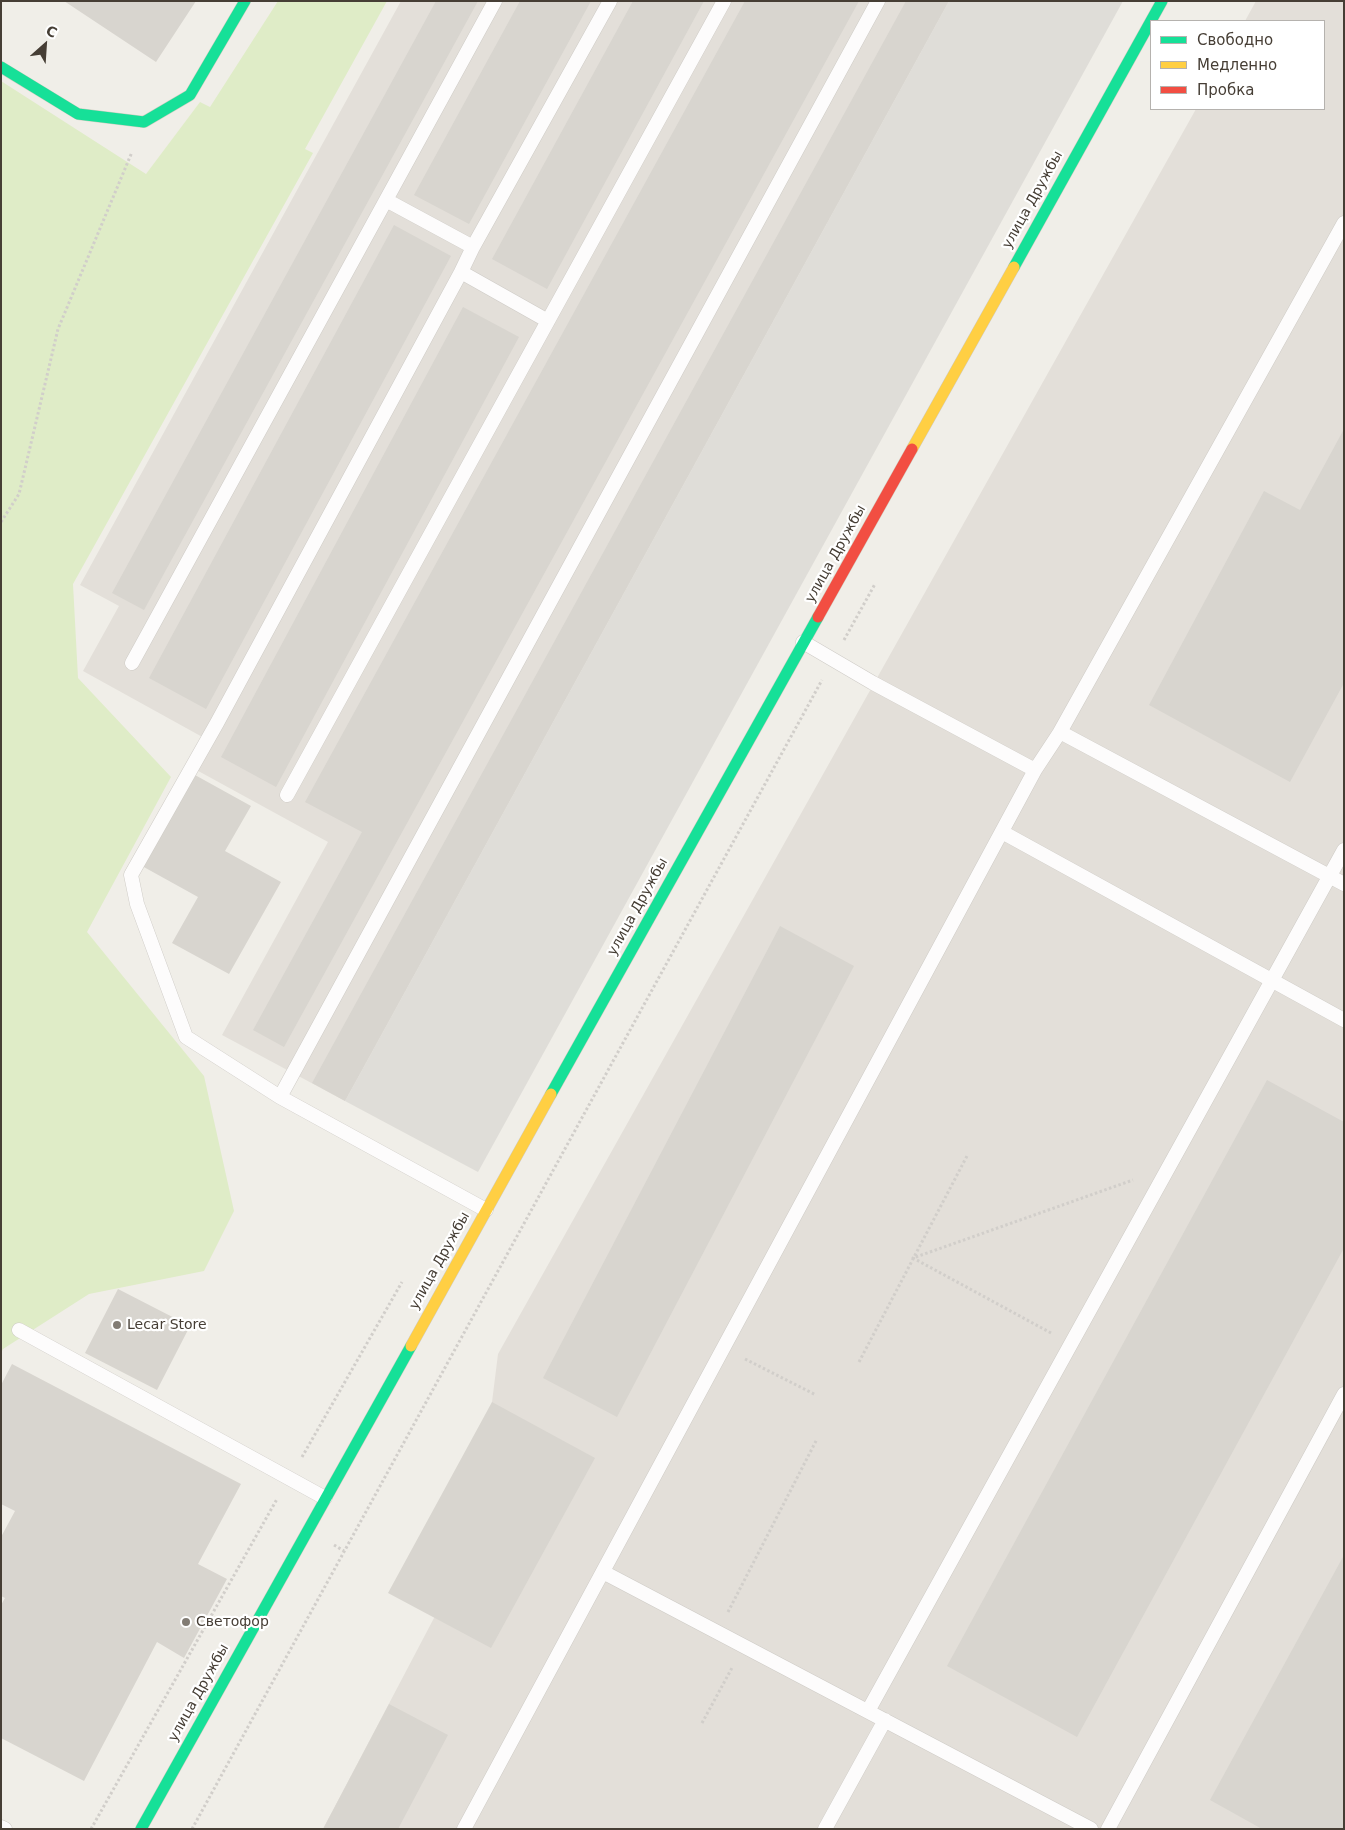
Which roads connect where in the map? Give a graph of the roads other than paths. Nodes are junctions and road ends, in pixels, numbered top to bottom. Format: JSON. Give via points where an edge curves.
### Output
{"nodes":[{"id":1,"x":245,"y":1,"type":"edge"},
{"id":2,"x":495,"y":1,"type":"edge"},
{"id":3,"x":610,"y":1,"type":"edge"},
{"id":4,"x":724,"y":1,"type":"edge"},
{"id":5,"x":878,"y":1,"type":"edge"},
{"id":6,"x":1162,"y":1,"type":"edge"},
{"id":7,"x":1151,"y":20,"type":"edge"},
{"id":8,"x":1150,"y":22,"type":"edge"},
{"id":9,"x":1,"y":67,"type":"edge"},
{"id":10,"x":386,"y":200,"type":"junction"},
{"id":11,"x":1344,"y":223,"type":"edge"},
{"id":12,"x":473,"y":247,"type":"junction"},
{"id":13,"x":461,"y":272,"type":"junction"},
{"id":14,"x":548,"y":321,"type":"junction"},
{"id":15,"x":803,"y":642,"type":"junction"},
{"id":16,"x":132,"y":663,"type":"dead end"},
{"id":17,"x":1060,"y":732,"type":"junction"},
{"id":18,"x":1035,"y":770,"type":"junction"},
{"id":19,"x":286,"y":795,"type":"dead end"},
{"id":20,"x":1002,"y":832,"type":"junction"},
{"id":21,"x":1344,"y":850,"type":"edge"},
{"id":22,"x":1329,"y":876,"type":"junction"},
{"id":23,"x":1344,"y":884,"type":"edge"},
{"id":24,"x":1272,"y":981,"type":"junction"},
{"id":25,"x":1344,"y":1020,"type":"edge"},
{"id":26,"x":280,"y":1097,"type":"junction"},
{"id":27,"x":486,"y":1210,"type":"junction"},
{"id":28,"x":19,"y":1330,"type":"dead end"},
{"id":29,"x":1344,"y":1394,"type":"edge"},
{"id":30,"x":325,"y":1498,"type":"junction"},
{"id":31,"x":603,"y":1572,"type":"junction"},
{"id":32,"x":868,"y":1711,"type":"junction"},
{"id":33,"x":885,"y":1720,"type":"junction"},
{"id":34,"x":1,"y":1827,"type":"edge"},
{"id":35,"x":5,"y":1829,"type":"edge"},
{"id":36,"x":141,"y":1829,"type":"edge"},
{"id":37,"x":464,"y":1829,"type":"edge"},
{"id":38,"x":825,"y":1829,"type":"edge"},
{"id":39,"x":1091,"y":1829,"type":"edge"},
{"id":40,"x":1108,"y":1829,"type":"edge"}],
"edges":[{"from":1,"to":9,"type":"street","via":[[190,95],[144,122],[78,114]]},
{"from":2,"to":10,"type":"lane"},
{"from":3,"to":12,"type":"lane"},
{"from":4,"to":14,"type":"lane"},
{"from":5,"to":26,"type":"lane"},
{"from":6,"to":7,"type":"street","name":"улица Дружбы"},
{"from":8,"to":15,"type":"street","name":"улица Дружбы"},
{"from":10,"to":12,"type":"lane"},
{"from":10,"to":16,"type":"lane"},
{"from":11,"to":17,"type":"lane"},
{"from":12,"to":13,"type":"lane"},
{"from":13,"to":14,"type":"lane"},
{"from":13,"to":26,"type":"lane","via":[[222,714],[131,875],[137,904],[186,1037]]},
{"from":14,"to":19,"type":"lane"},
{"from":15,"to":18,"type":"lane"},
{"from":15,"to":27,"type":"street","name":"улица Дружбы"},
{"from":17,"to":18,"type":"lane"},
{"from":17,"to":22,"type":"lane"},
{"from":18,"to":20,"type":"lane"},
{"from":20,"to":24,"type":"lane"},
{"from":20,"to":31,"type":"lane"},
{"from":21,"to":22,"type":"lane"},
{"from":22,"to":23,"type":"lane"},
{"from":22,"to":24,"type":"lane"},
{"from":24,"to":25,"type":"lane"},
{"from":24,"to":32,"type":"lane"},
{"from":26,"to":27,"type":"lane"},
{"from":27,"to":30,"type":"street","name":"улица Дружбы"},
{"from":28,"to":30,"type":"lane"},
{"from":29,"to":40,"type":"lane"},
{"from":30,"to":36,"type":"street","name":"улица Дружбы"},
{"from":31,"to":32,"type":"lane"},
{"from":31,"to":37,"type":"lane"},
{"from":32,"to":33,"type":"lane"},
{"from":33,"to":38,"type":"lane"},
{"from":33,"to":39,"type":"lane"},
{"from":34,"to":35,"type":"lane"}]}
